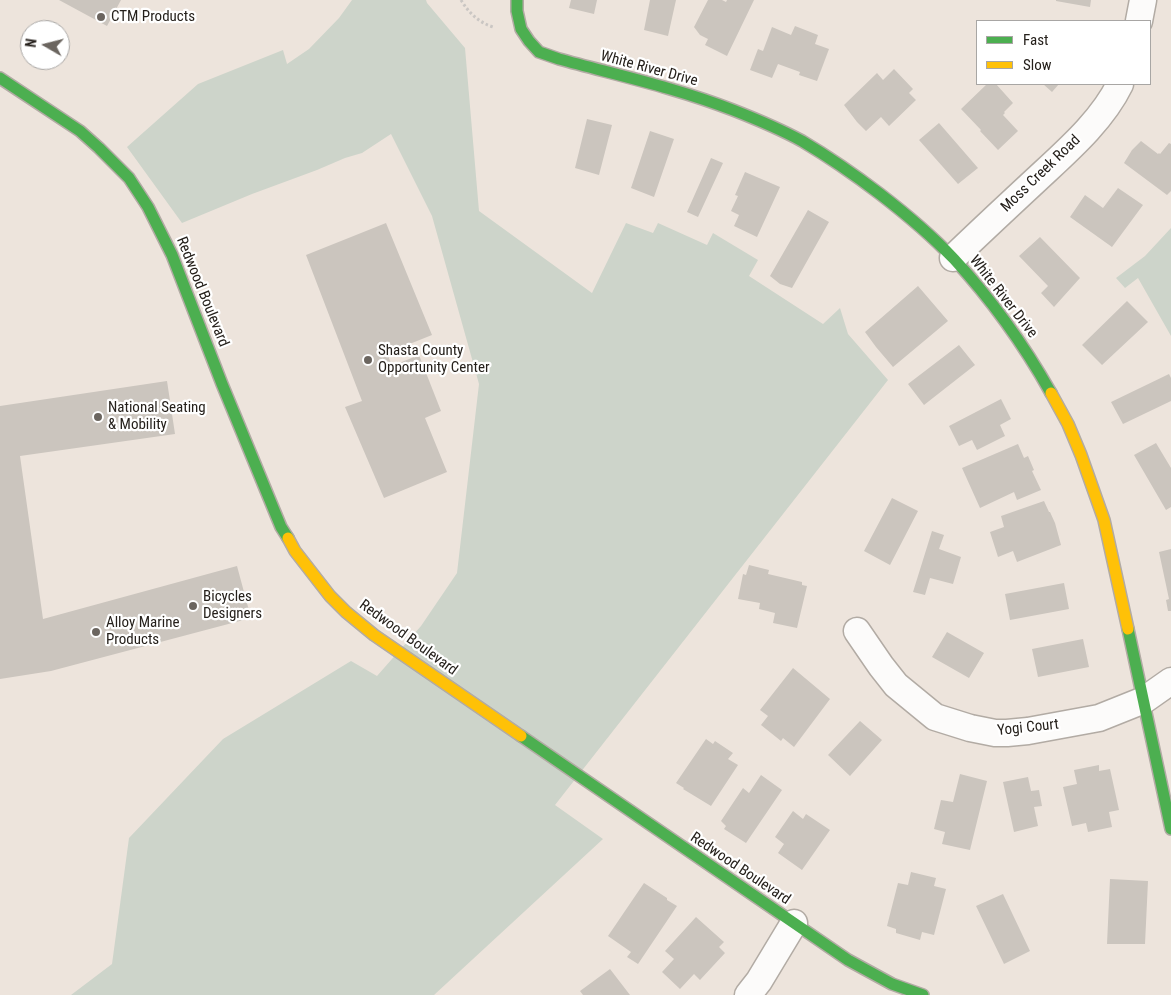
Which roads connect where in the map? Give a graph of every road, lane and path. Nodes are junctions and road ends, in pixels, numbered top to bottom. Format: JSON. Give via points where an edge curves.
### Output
{"nodes":[{"id":1,"x":461,"y":0,"type":"edge"},
{"id":2,"x":517,"y":0,"type":"edge"},
{"id":3,"x":1143,"y":0,"type":"edge"},
{"id":4,"x":1139,"y":20,"type":"edge"},
{"id":5,"x":493,"y":27,"type":"dead end"},
{"id":6,"x":0,"y":78,"type":"edge"},
{"id":7,"x":1119,"y":85,"type":"edge"},
{"id":8,"x":953,"y":258,"type":"junction"},
{"id":9,"x":857,"y":631,"type":"dead end"},
{"id":10,"x":1171,"y":681,"type":"edge"},
{"id":11,"x":1144,"y":700,"type":"junction"},
{"id":12,"x":1171,"y":829,"type":"edge"},
{"id":13,"x":794,"y":924,"type":"junction"},
{"id":14,"x":748,"y":995,"type":"edge"},
{"id":15,"x":923,"y":995,"type":"edge"}],
"edges":[{"from":1,"to":5,"type":"path","via":[[482,23]]},
{"from":2,"to":8,"type":"street","name":"White River Drive","via":[[521,29],[539,52],[690,95],[733,110],[801,141],[849,171],[911,218]]},
{"from":3,"to":4,"type":"street"},
{"from":6,"to":13,"type":"street","name":"Redwood Boulevard","via":[[80,131],[129,178],[140,194],[172,255],[281,527],[295,551],[335,601],[374,635]]},
{"from":7,"to":8,"type":"street","name":"Moss Creek Road","via":[[1105,110],[1064,154]]},
{"from":8,"to":11,"type":"street","name":"White River Drive","via":[[1017,338],[1068,424],[1104,520]]},
{"from":9,"to":11,"type":"street","name":"Yogi Court","via":[[896,685],[911,698],[935,717],[970,728],[995,733],[1028,731],[1099,718]]},
{"from":10,"to":11,"type":"street","name":"Yogi Court"},
{"from":11,"to":12,"type":"street","name":"White River Drive"},
{"from":13,"to":14,"type":"street"},
{"from":13,"to":15,"type":"street","name":"Redwood Boulevard","via":[[848,960],[892,984]]}]}
